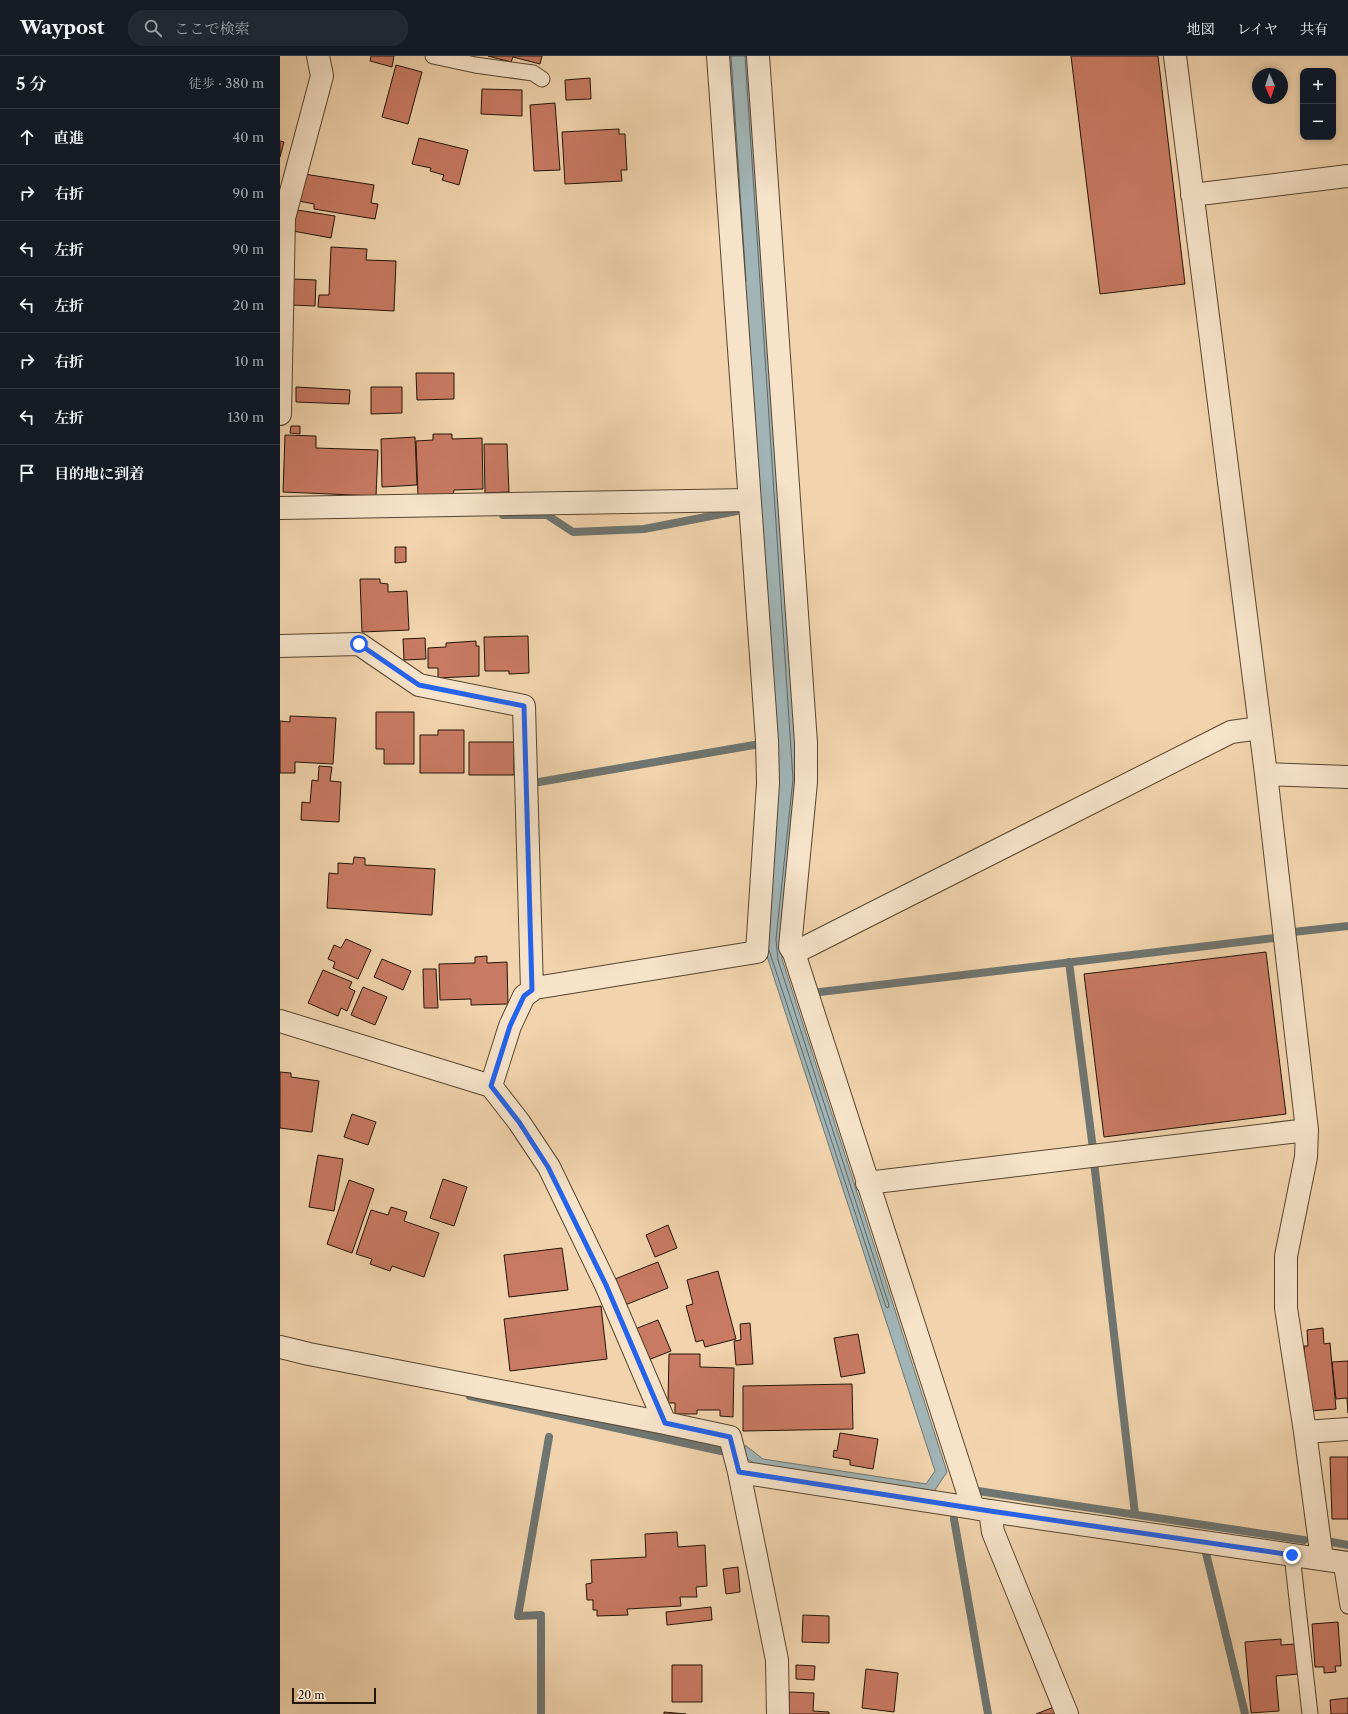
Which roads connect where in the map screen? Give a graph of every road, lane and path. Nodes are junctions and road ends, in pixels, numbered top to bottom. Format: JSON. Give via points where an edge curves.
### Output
{"nodes":[{"id":1,"x":318,"y":56,"type":"edge"},
{"id":2,"x":433,"y":56,"type":"edge"},
{"id":3,"x":718,"y":56,"type":"edge"},
{"id":4,"x":758,"y":56,"type":"edge"},
{"id":5,"x":1175,"y":56,"type":"edge"},
{"id":6,"x":542,"y":80,"type":"dead end"},
{"id":7,"x":1348,"y":176,"type":"edge"},
{"id":8,"x":1192,"y":195,"type":"junction"},
{"id":9,"x":282,"y":217,"type":"edge"},
{"id":10,"x":280,"y":414,"type":"edge"},
{"id":11,"x":750,"y":500,"type":"junction"},
{"id":12,"x":280,"y":508,"type":"edge"},
{"id":13,"x":280,"y":646,"type":"edge"},
{"id":14,"x":1260,"y":728,"type":"junction"},
{"id":15,"x":1266,"y":774,"type":"junction"},
{"id":16,"x":1348,"y":777,"type":"edge"},
{"id":17,"x":790,"y":949,"type":"junction"},
{"id":18,"x":759,"y":952,"type":"junction"},
{"id":19,"x":532,"y":990,"type":"junction"},
{"id":20,"x":280,"y":1022,"type":"edge"},
{"id":21,"x":491,"y":1086,"type":"junction"},
{"id":22,"x":1307,"y":1130,"type":"junction"},
{"id":23,"x":867,"y":1183,"type":"junction"},
{"id":24,"x":280,"y":1347,"type":"edge"},
{"id":25,"x":665,"y":1423,"type":"junction"},
{"id":26,"x":1348,"y":1429,"type":"edge"},
{"id":27,"x":1305,"y":1432,"type":"junction"},
{"id":28,"x":739,"y":1472,"type":"junction"},
{"id":29,"x":982,"y":1510,"type":"junction"},
{"id":30,"x":1292,"y":1555,"type":"junction"},
{"id":31,"x":1337,"y":1561,"type":"edge"},
{"id":32,"x":1348,"y":1606,"type":"edge"},
{"id":33,"x":778,"y":1714,"type":"edge"},
{"id":34,"x":1067,"y":1714,"type":"edge"},
{"id":35,"x":1310,"y":1714,"type":"edge"}],
"edges":[{"from":1,"to":9,"type":"street","via":[[322,76]]},
{"from":2,"to":6,"type":"lane","via":[[533,73]]},
{"from":3,"to":11,"type":"street"},
{"from":4,"to":17,"type":"street","via":[[806,743],[806,782]]},
{"from":5,"to":8,"type":"street"},
{"from":7,"to":8,"type":"street"},
{"from":8,"to":14,"type":"street"},
{"from":9,"to":10,"type":"street"},
{"from":11,"to":12,"type":"street"},
{"from":11,"to":18,"type":"street","via":[[768,783]]},
{"from":13,"to":19,"type":"street","via":[[359,644],[419,685],[524,706]]},
{"from":14,"to":15,"type":"street"},
{"from":14,"to":17,"type":"street","via":[[1231,732]]},
{"from":15,"to":16,"type":"street"},
{"from":15,"to":22,"type":"street"},
{"from":17,"to":18,"type":"street"},
{"from":17,"to":23,"type":"street"},
{"from":18,"to":19,"type":"street"},
{"from":19,"to":21,"type":"street","via":[[524,996],[510,1026]]},
{"from":20,"to":21,"type":"street"},
{"from":21,"to":25,"type":"street","via":[[519,1122],[548,1167],[606,1285]]},
{"from":22,"to":23,"type":"street"},
{"from":22,"to":27,"type":"street","via":[[1306,1157],[1286,1256],[1286,1308]]},
{"from":23,"to":29,"type":"street"},
{"from":24,"to":25,"type":"street"},
{"from":25,"to":28,"type":"street","via":[[730,1437]]},
{"from":26,"to":27,"type":"street"},
{"from":27,"to":31,"type":"street"},
{"from":28,"to":29,"type":"street"},
{"from":28,"to":33,"type":"street","via":[[776,1660]]},
{"from":29,"to":30,"type":"street"},
{"from":29,"to":34,"type":"street"},
{"from":30,"to":31,"type":"street"},
{"from":30,"to":35,"type":"lane"},
{"from":31,"to":32,"type":"lane"}]}
